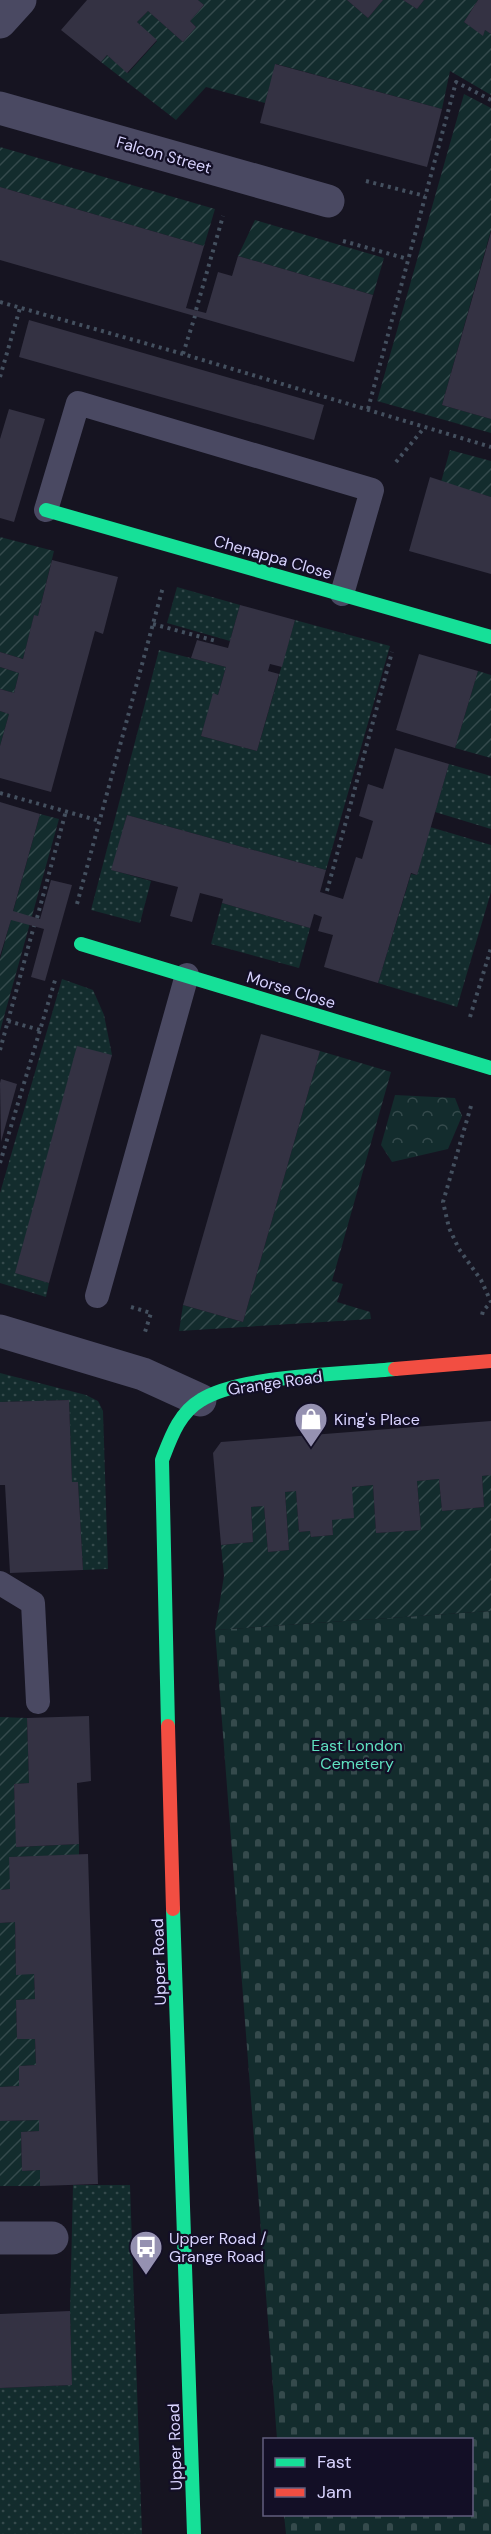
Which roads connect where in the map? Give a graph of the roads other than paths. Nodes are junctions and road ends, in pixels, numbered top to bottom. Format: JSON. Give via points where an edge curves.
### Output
{"nodes":[{"id":1,"x":20,"y":0,"type":"edge"},
{"id":2,"x":0,"y":22,"type":"edge"},
{"id":3,"x":0,"y":108,"type":"edge"},
{"id":4,"x":328,"y":201,"type":"dead end"},
{"id":5,"x":46,"y":510,"type":"joint"},
{"id":6,"x":342,"y":594,"type":"junction"},
{"id":7,"x":491,"y":637,"type":"edge"},
{"id":8,"x":81,"y":944,"type":"dead end"},
{"id":9,"x":187,"y":975,"type":"junction"},
{"id":10,"x":487,"y":1067,"type":"edge"},
{"id":11,"x":97,"y":1296,"type":"dead end"},
{"id":12,"x":0,"y":1330,"type":"edge"},
{"id":13,"x":491,"y":1361,"type":"edge"},
{"id":14,"x":200,"y":1400,"type":"junction"},
{"id":15,"x":0,"y":1583,"type":"edge"},
{"id":16,"x":38,"y":1702,"type":"dead end"},
{"id":17,"x":0,"y":2238,"type":"edge"},
{"id":18,"x":52,"y":2238,"type":"dead end"},
{"id":19,"x":194,"y":2534,"type":"edge"}],
"edges":[{"from":1,"to":2,"type":"street"},
{"from":3,"to":4,"type":"street","name":"Falcon Street"},
{"from":5,"to":6,"type":"street","name":"Chenappa Close"},
{"from":5,"to":6,"type":"lane","via":[[78,403],[372,489]]},
{"from":6,"to":7,"type":"street","name":"Chenappa Close"},
{"from":8,"to":9,"type":"street","name":"Morse Close"},
{"from":9,"to":10,"type":"street","name":"Morse Close"},
{"from":9,"to":11,"type":"lane"},
{"from":12,"to":14,"type":"street","via":[[143,1374]]},
{"from":13,"to":14,"type":"street","name":"Grange Road","via":[[272,1380],[226,1388]]},
{"from":14,"to":19,"type":"street","name":"Upper Road","via":[[176,1426],[162,1460]]},
{"from":15,"to":16,"type":"lane","via":[[33,1603]]},
{"from":17,"to":18,"type":"street"}]}
